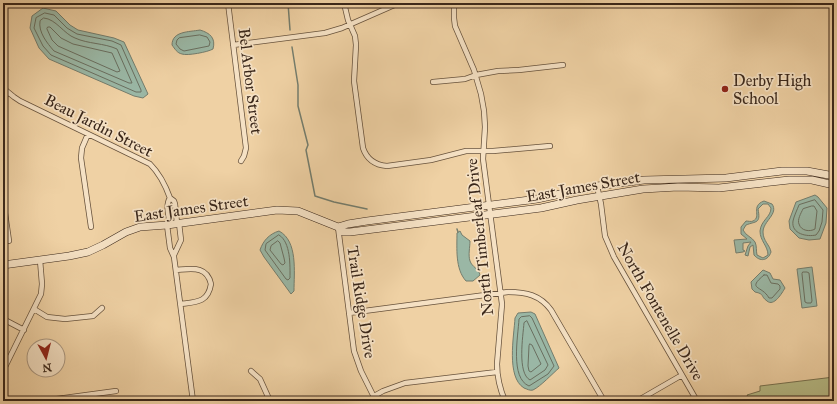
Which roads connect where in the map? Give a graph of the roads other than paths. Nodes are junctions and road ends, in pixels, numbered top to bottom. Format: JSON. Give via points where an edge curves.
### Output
{"nodes":[{"id":1,"x":228,"y":3,"type":"edge"},
{"id":2,"x":344,"y":3,"type":"edge"},
{"id":3,"x":399,"y":3,"type":"edge"},
{"id":4,"x":454,"y":3,"type":"edge"},
{"id":5,"x":350,"y":25,"type":"junction"},
{"id":6,"x":233,"y":45,"type":"junction"},
{"id":7,"x":563,"y":64,"type":"dead end"},
{"id":8,"x":476,"y":75,"type":"junction"},
{"id":9,"x":433,"y":82,"type":"dead end"},
{"id":10,"x":3,"y":88,"type":"edge"},
{"id":11,"x":8,"y":93,"type":"junction"},
{"id":12,"x":3,"y":98,"type":"edge"},
{"id":13,"x":88,"y":134,"type":"junction"},
{"id":14,"x":550,"y":146,"type":"dead end"},
{"id":15,"x":483,"y":151,"type":"junction"},
{"id":16,"x":241,"y":162,"type":"dead end"},
{"id":17,"x":834,"y":176,"type":"edge"},
{"id":18,"x":834,"y":185,"type":"edge"},
{"id":19,"x":597,"y":186,"type":"junction"},
{"id":20,"x":600,"y":196,"type":"junction"},
{"id":21,"x":170,"y":198,"type":"junction"},
{"id":22,"x":3,"y":199,"type":"edge"},
{"id":23,"x":489,"y":206,"type":"junction"},
{"id":24,"x":490,"y":214,"type":"junction"},
{"id":25,"x":178,"y":223,"type":"junction"},
{"id":26,"x":168,"y":225,"type":"junction"},
{"id":27,"x":91,"y":227,"type":"dead end"},
{"id":28,"x":338,"y":227,"type":"junction"},
{"id":29,"x":9,"y":241,"type":"dead end"},
{"id":30,"x":174,"y":255,"type":"junction"},
{"id":31,"x":40,"y":260,"type":"junction"},
{"id":32,"x":3,"y":265,"type":"edge"},
{"id":33,"x":176,"y":270,"type":"junction"},
{"id":34,"x":501,"y":293,"type":"junction"},
{"id":35,"x":180,"y":304,"type":"junction"},
{"id":36,"x":102,"y":308,"type":"dead end"},
{"id":37,"x":34,"y":309,"type":"junction"},
{"id":38,"x":349,"y":312,"type":"junction"},
{"id":39,"x":3,"y":319,"type":"edge"},
{"id":40,"x":24,"y":330,"type":"junction"},
{"id":41,"x":3,"y":371,"type":"edge"},
{"id":42,"x":251,"y":371,"type":"dead end"},
{"id":43,"x":497,"y":372,"type":"junction"},
{"id":44,"x":682,"y":375,"type":"junction"},
{"id":45,"x":116,"y":391,"type":"dead end"},
{"id":46,"x":374,"y":396,"type":"junction"},
{"id":47,"x":3,"y":399,"type":"edge"},
{"id":48,"x":9,"y":401,"type":"edge"},
{"id":49,"x":42,"y":401,"type":"edge"},
{"id":50,"x":193,"y":401,"type":"edge"},
{"id":51,"x":270,"y":401,"type":"edge"},
{"id":52,"x":376,"y":401,"type":"edge"},
{"id":53,"x":505,"y":401,"type":"edge"},
{"id":54,"x":604,"y":401,"type":"edge"},
{"id":55,"x":637,"y":401,"type":"edge"},
{"id":56,"x":697,"y":401,"type":"edge"}],
"edges":[{"from":1,"to":6,"type":"street","name":"Bel Arbor Street"},
{"from":2,"to":5,"type":"street"},
{"from":3,"to":5,"type":"street"},
{"from":4,"to":8,"type":"street","name":"North Timberleaf Drive","via":[[456,26]]},
{"from":5,"to":6,"type":"street","via":[[308,36]]},
{"from":5,"to":15,"type":"street","via":[[356,45],[354,82],[363,148],[364,153],[372,161],[387,166],[431,160],[466,151]]},
{"from":6,"to":16,"type":"street","name":"Bel Arbor Street","via":[[246,148]]},
{"from":7,"to":8,"type":"street"},
{"from":8,"to":9,"type":"street","via":[[464,79]]},
{"from":8,"to":15,"type":"street","name":"North Timberleaf Drive","via":[[484,111]]},
{"from":10,"to":11,"type":"street","name":"Beau Jardin Street"},
{"from":11,"to":12,"type":"street"},
{"from":11,"to":13,"type":"street","name":"Beau Jardin Street"},
{"from":13,"to":21,"type":"street","name":"Beau Jardin Street","via":[[150,164],[162,178]]},
{"from":13,"to":27,"type":"street","via":[[81,158]]},
{"from":14,"to":15,"type":"street"},
{"from":15,"to":23,"type":"street","name":"North Timberleaf Drive"},
{"from":17,"to":19,"type":"street","name":"East James Street","via":[[807,171],[782,171],[726,178],[644,180]]},
{"from":18,"to":20,"type":"street","name":"East James Street","via":[[812,180],[789,180],[719,188],[643,189]]},
{"from":19,"to":20,"type":"street","name":"North Fontenelle Drive"},
{"from":19,"to":23,"type":"street","name":"East James Street"},
{"from":20,"to":24,"type":"street","name":"East James Street","via":[[541,208]]},
{"from":20,"to":44,"type":"street","name":"North Fontenelle Drive","via":[[608,245]]},
{"from":21,"to":25,"type":"street","name":"Beau Jardin Street","via":[[174,200]]},
{"from":21,"to":26,"type":"street","via":[[167,201]]},
{"from":22,"to":29,"type":"street"},
{"from":23,"to":24,"type":"street","name":"North Timberleaf Drive"},
{"from":23,"to":28,"type":"street","name":"East James Street"},
{"from":24,"to":28,"type":"street","name":"East James Street","via":[[350,232],[343,232]]},
{"from":24,"to":34,"type":"street","name":"North Timberleaf Drive"},
{"from":25,"to":26,"type":"street","name":"East James Street"},
{"from":25,"to":28,"type":"street","name":"East James Street","via":[[290,210]]},
{"from":25,"to":30,"type":"street","via":[[181,240]]},
{"from":26,"to":30,"type":"street","via":[[170,248]]},
{"from":26,"to":31,"type":"street","name":"East James Street","via":[[133,229],[88,252]]},
{"from":28,"to":38,"type":"street","name":"Trail Ridge Drive"},
{"from":30,"to":33,"type":"street"},
{"from":31,"to":32,"type":"street","name":"East James Street"},
{"from":31,"to":37,"type":"street","via":[[41,294]]},
{"from":33,"to":35,"type":"street"},
{"from":33,"to":35,"type":"street","via":[[202,270],[211,284],[207,296],[201,301]]},
{"from":34,"to":38,"type":"street"},
{"from":34,"to":43,"type":"street","name":"North Timberleaf Drive"},
{"from":34,"to":54,"type":"street","via":[[529,294],[537,297],[548,307]]},
{"from":35,"to":50,"type":"street"},
{"from":36,"to":37,"type":"street","via":[[92,316],[65,319],[48,317]]},
{"from":37,"to":40,"type":"street"},
{"from":38,"to":46,"type":"street","name":"Trail Ridge Drive","via":[[356,358]]},
{"from":39,"to":40,"type":"street"},
{"from":40,"to":41,"type":"street"},
{"from":42,"to":51,"type":"street","via":[[260,379]]},
{"from":43,"to":46,"type":"street","via":[[406,383]]},
{"from":43,"to":53,"type":"street","name":"North Timberleaf Drive"},
{"from":44,"to":55,"type":"street"},
{"from":44,"to":56,"type":"street","name":"North Fontenelle Drive"},
{"from":45,"to":49,"type":"street"},
{"from":46,"to":52,"type":"street","name":"Trail Ridge Drive"},
{"from":47,"to":48,"type":"street"}]}
